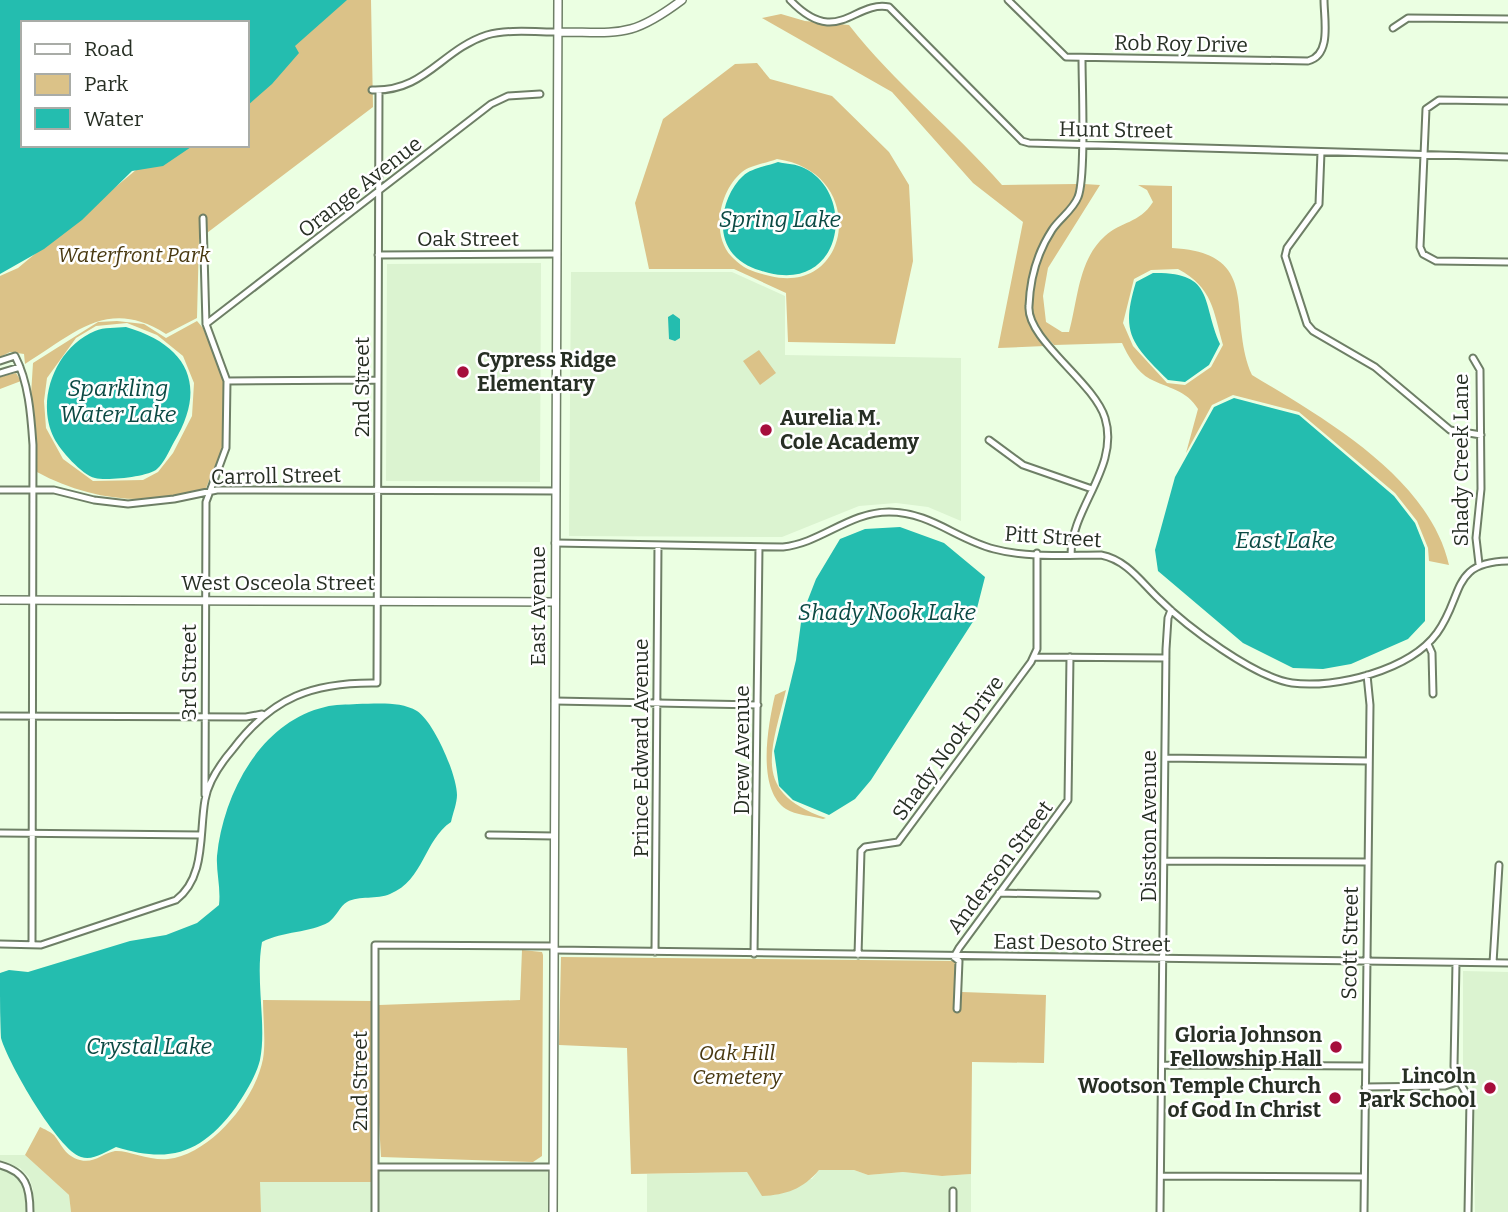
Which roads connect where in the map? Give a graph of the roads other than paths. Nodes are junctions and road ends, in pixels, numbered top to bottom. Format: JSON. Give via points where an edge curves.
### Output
{"nodes":[{"id":1,"x":558,"y":0,"type":"edge"},
{"id":2,"x":682,"y":0,"type":"edge"},
{"id":3,"x":790,"y":0,"type":"edge"},
{"id":4,"x":1008,"y":0,"type":"edge"},
{"id":5,"x":1324,"y":0,"type":"edge"},
{"id":6,"x":873,"y":2,"type":"edge"},
{"id":7,"x":1508,"y":19,"type":"edge"},
{"id":8,"x":1393,"y":27,"type":"dead end"},
{"id":9,"x":558,"y":32,"type":"junction"},
{"id":10,"x":1082,"y":59,"type":"junction"},
{"id":11,"x":540,"y":94,"type":"dead end"},
{"id":12,"x":1508,"y":101,"type":"edge"},
{"id":13,"x":1081,"y":144,"type":"junction"},
{"id":14,"x":1321,"y":152,"type":"junction"},
{"id":15,"x":1424,"y":155,"type":"junction"},
{"id":16,"x":1508,"y":157,"type":"edge"},
{"id":17,"x":379,"y":192,"type":"junction"},
{"id":18,"x":203,"y":218,"type":"dead end"},
{"id":19,"x":557,"y":254,"type":"junction"},
{"id":20,"x":378,"y":255,"type":"junction"},
{"id":21,"x":1508,"y":261,"type":"edge"},
{"id":22,"x":206,"y":324,"type":"junction"},
{"id":23,"x":1473,"y":358,"type":"dead end"},
{"id":24,"x":0,"y":362,"type":"edge"},
{"id":25,"x":20,"y":367,"type":"junction"},
{"id":26,"x":0,"y":373,"type":"edge"},
{"id":27,"x":378,"y":380,"type":"junction"},
{"id":28,"x":227,"y":381,"type":"junction"},
{"id":29,"x":1480,"y":435,"type":"junction"},
{"id":30,"x":989,"y":440,"type":"dead end"},
{"id":31,"x":1092,"y":489,"type":"junction"},
{"id":32,"x":0,"y":490,"type":"edge"},
{"id":33,"x":33,"y":490,"type":"junction"},
{"id":34,"x":378,"y":490,"type":"junction"},
{"id":35,"x":209,"y":491,"type":"junction"},
{"id":36,"x":556,"y":491,"type":"junction"},
{"id":37,"x":555,"y":543,"type":"junction"},
{"id":38,"x":658,"y":545,"type":"junction"},
{"id":39,"x":759,"y":547,"type":"junction"},
{"id":40,"x":1037,"y":553,"type":"junction"},
{"id":41,"x":1071,"y":555,"type":"junction"},
{"id":42,"x":1508,"y":561,"type":"edge"},
{"id":43,"x":1479,"y":564,"type":"junction"},
{"id":44,"x":0,"y":600,"type":"edge"},
{"id":45,"x":33,"y":600,"type":"junction"},
{"id":46,"x":206,"y":600,"type":"junction"},
{"id":47,"x":377,"y":600,"type":"junction"},
{"id":48,"x":555,"y":602,"type":"junction"},
{"id":49,"x":1171,"y":610,"type":"junction"},
{"id":50,"x":1428,"y":644,"type":"junction"},
{"id":51,"x":1034,"y":656,"type":"junction"},
{"id":52,"x":1070,"y":657,"type":"junction"},
{"id":53,"x":1166,"y":658,"type":"junction"},
{"id":54,"x":1367,"y":675,"type":"junction"},
{"id":55,"x":1433,"y":694,"type":"dead end"},
{"id":56,"x":555,"y":701,"type":"junction"},
{"id":57,"x":656,"y":703,"type":"junction"},
{"id":58,"x":758,"y":705,"type":"junction"},
{"id":59,"x":262,"y":714,"type":"junction"},
{"id":60,"x":0,"y":716,"type":"edge"},
{"id":61,"x":33,"y":716,"type":"junction"},
{"id":62,"x":204,"y":717,"type":"junction"},
{"id":63,"x":1165,"y":758,"type":"junction"},
{"id":64,"x":1368,"y":761,"type":"junction"},
{"id":65,"x":205,"y":798,"type":"junction"},
{"id":66,"x":0,"y":833,"type":"edge"},
{"id":67,"x":32,"y":833,"type":"junction"},
{"id":68,"x":201,"y":835,"type":"junction"},
{"id":69,"x":489,"y":835,"type":"dead end"},
{"id":70,"x":554,"y":836,"type":"junction"},
{"id":71,"x":1164,"y":861,"type":"junction"},
{"id":72,"x":1367,"y":862,"type":"junction"},
{"id":73,"x":1499,"y":865,"type":"dead end"},
{"id":74,"x":998,"y":893,"type":"junction"},
{"id":75,"x":1097,"y":895,"type":"dead end"},
{"id":76,"x":0,"y":944,"type":"edge"},
{"id":77,"x":32,"y":944,"type":"junction"},
{"id":78,"x":554,"y":948,"type":"junction"},
{"id":79,"x":375,"y":951,"type":"joint"},
{"id":80,"x":655,"y":952,"type":"junction"},
{"id":81,"x":754,"y":954,"type":"junction"},
{"id":82,"x":858,"y":955,"type":"junction"},
{"id":83,"x":954,"y":957,"type":"junction"},
{"id":84,"x":1163,"y":960,"type":"junction"},
{"id":85,"x":1365,"y":962,"type":"junction"},
{"id":86,"x":1456,"y":963,"type":"junction"},
{"id":87,"x":1493,"y":963,"type":"junction"},
{"id":88,"x":1508,"y":963,"type":"edge"},
{"id":89,"x":957,"y":1009,"type":"dead end"},
{"id":90,"x":1162,"y":1065,"type":"junction"},
{"id":91,"x":1365,"y":1066,"type":"junction"},
{"id":92,"x":1460,"y":1081,"type":"junction"},
{"id":93,"x":1365,"y":1087,"type":"junction"},
{"id":94,"x":0,"y":1165,"type":"edge"},
{"id":95,"x":376,"y":1167,"type":"junction"},
{"id":96,"x":553,"y":1167,"type":"junction"},
{"id":97,"x":1161,"y":1176,"type":"junction"},
{"id":98,"x":1364,"y":1177,"type":"junction"},
{"id":99,"x":953,"y":1191,"type":"dead end"},
{"id":100,"x":30,"y":1212,"type":"edge"},
{"id":101,"x":375,"y":1212,"type":"edge"},
{"id":102,"x":553,"y":1212,"type":"edge"},
{"id":103,"x":953,"y":1212,"type":"edge"},
{"id":104,"x":1160,"y":1212,"type":"edge"},
{"id":105,"x":1364,"y":1212,"type":"edge"},
{"id":106,"x":1468,"y":1212,"type":"edge"}],
"edges":[{"from":1,"to":9,"type":"street","name":"East Avenue"},
{"from":2,"to":9,"type":"street","via":[[652,22],[630,31]]},
{"from":3,"to":6,"type":"street","name":"Hunt Street","via":[[805,13],[832,21]]},
{"from":4,"to":10,"type":"street","name":"Rob Roy Drive","via":[[1059,52]]},
{"from":5,"to":10,"type":"street","name":"Rob Roy Drive","via":[[1324,46],[1314,60]]},
{"from":6,"to":13,"type":"street","name":"Hunt Street","via":[[898,13],[1022,141]]},
{"from":7,"to":8,"type":"street","via":[[1408,18]]},
{"from":9,"to":17,"type":"street","name":"2nd Street","via":[[490,34],[452,54],[410,85],[375,90]]},
{"from":9,"to":19,"type":"street","name":"East Avenue"},
{"from":10,"to":13,"type":"street"},
{"from":11,"to":17,"type":"street","name":"Orange Avenue","via":[[509,96],[491,104]]},
{"from":12,"to":15,"type":"street","via":[[1434,102],[1424,117]]},
{"from":13,"to":14,"type":"street","name":"Hunt Street"},
{"from":13,"to":31,"type":"street","via":[[1080,195],[1038,257],[1029,315],[1037,331],[1097,400],[1106,420],[1106,456]]},
{"from":14,"to":15,"type":"street","name":"Hunt Street"},
{"from":14,"to":29,"type":"street","via":[[1319,204],[1285,256],[1307,324],[1319,336],[1375,367],[1450,430]]},
{"from":15,"to":16,"type":"street","name":"Hunt Street"},
{"from":15,"to":21,"type":"street","via":[[1423,254],[1436,261]]},
{"from":17,"to":20,"type":"street","name":"2nd Street"},
{"from":17,"to":22,"type":"street","name":"Orange Avenue"},
{"from":18,"to":22,"type":"street","name":"3rd Street"},
{"from":19,"to":20,"type":"street","name":"Oak Street"},
{"from":19,"to":36,"type":"street","name":"East Avenue"},
{"from":20,"to":27,"type":"street","name":"2nd Street"},
{"from":22,"to":28,"type":"street","name":"3rd Street"},
{"from":23,"to":29,"type":"street","name":"Shady Creek Lane","via":[[1480,370]]},
{"from":24,"to":25,"type":"street","via":[[15,356]]},
{"from":25,"to":26,"type":"street"},
{"from":25,"to":33,"type":"street","via":[[32,428]]},
{"from":27,"to":28,"type":"street"},
{"from":27,"to":34,"type":"street","name":"2nd Street"},
{"from":28,"to":35,"type":"street","name":"3rd Street","via":[[226,448]]},
{"from":29,"to":43,"type":"street","name":"Shady Creek Lane"},
{"from":30,"to":31,"type":"street","via":[[1023,465]]},
{"from":31,"to":41,"type":"street","via":[[1073,531]]},
{"from":32,"to":33,"type":"street","name":"Carroll Street"},
{"from":33,"to":35,"type":"street","name":"Carroll Street","via":[[54,489],[128,504]]},
{"from":33,"to":45,"type":"street"},
{"from":34,"to":35,"type":"street","name":"Carroll Street"},
{"from":34,"to":36,"type":"street","name":"Carroll Street"},
{"from":34,"to":47,"type":"street","name":"2nd Street"},
{"from":35,"to":46,"type":"street","name":"3rd Street"},
{"from":36,"to":37,"type":"street","name":"East Avenue"},
{"from":37,"to":38,"type":"street","name":"Pitt Street"},
{"from":37,"to":48,"type":"street","name":"East Avenue"},
{"from":38,"to":39,"type":"street","name":"Pitt Street"},
{"from":38,"to":57,"type":"street","name":"Prince Edward Avenue"},
{"from":39,"to":40,"type":"street","name":"Pitt Street","via":[[795,546],[855,517],[890,512],[934,520],[991,548]]},
{"from":39,"to":58,"type":"street","name":"Drew Avenue"},
{"from":40,"to":41,"type":"street","name":"Pitt Street"},
{"from":40,"to":51,"type":"street"},
{"from":41,"to":49,"type":"street","name":"Pitt Street","via":[[1119,560]]},
{"from":42,"to":43,"type":"street"},
{"from":43,"to":50,"type":"street","name":"Pitt Street","via":[[1469,571]]},
{"from":44,"to":45,"type":"street","name":"West Osceola Street"},
{"from":45,"to":46,"type":"street","name":"West Osceola Street"},
{"from":45,"to":61,"type":"street"},
{"from":46,"to":47,"type":"street","name":"West Osceola Street"},
{"from":46,"to":62,"type":"street","name":"3rd Street"},
{"from":47,"to":48,"type":"street","name":"West Osceola Street"},
{"from":47,"to":59,"type":"street","name":"2nd Street","via":[[377,683],[310,691]]},
{"from":48,"to":56,"type":"street","name":"East Avenue"},
{"from":49,"to":53,"type":"street","name":"Disston Avenue"},
{"from":49,"to":54,"type":"street","name":"Pitt Street","via":[[1269,677],[1312,685]]},
{"from":50,"to":54,"type":"street","name":"Pitt Street"},
{"from":50,"to":55,"type":"street"},
{"from":51,"to":52,"type":"street"},
{"from":51,"to":82,"type":"street","name":"Shady Nook Drive","via":[[898,842],[861,851]]},
{"from":52,"to":53,"type":"street"},
{"from":52,"to":74,"type":"street","name":"Anderson Street","via":[[1068,800]]},
{"from":53,"to":63,"type":"street","name":"Disston Avenue"},
{"from":54,"to":64,"type":"street","name":"Scott Street"},
{"from":56,"to":57,"type":"street"},
{"from":56,"to":70,"type":"street","name":"East Avenue"},
{"from":57,"to":58,"type":"street"},
{"from":57,"to":80,"type":"street","name":"Prince Edward Avenue"},
{"from":58,"to":81,"type":"street","name":"Drew Avenue"},
{"from":59,"to":62,"type":"street"},
{"from":59,"to":65,"type":"street","via":[[222,763]]},
{"from":60,"to":61,"type":"street"},
{"from":61,"to":62,"type":"street"},
{"from":61,"to":67,"type":"street"},
{"from":62,"to":65,"type":"street","name":"3rd Street"},
{"from":63,"to":64,"type":"street"},
{"from":63,"to":71,"type":"street","name":"Disston Avenue"},
{"from":64,"to":72,"type":"street","name":"Scott Street"},
{"from":65,"to":68,"type":"street"},
{"from":66,"to":67,"type":"street"},
{"from":67,"to":68,"type":"street"},
{"from":67,"to":77,"type":"street"},
{"from":68,"to":77,"type":"street","via":[[195,876],[176,900]]},
{"from":69,"to":70,"type":"street"},
{"from":70,"to":78,"type":"street","name":"East Avenue"},
{"from":71,"to":72,"type":"street"},
{"from":71,"to":84,"type":"street","name":"Disston Avenue"},
{"from":72,"to":85,"type":"street","name":"Scott Street"},
{"from":73,"to":87,"type":"street"},
{"from":74,"to":75,"type":"street"},
{"from":74,"to":83,"type":"street","name":"Anderson Street"},
{"from":76,"to":77,"type":"street"},
{"from":78,"to":79,"type":"street","name":"East Desoto Street","via":[[375,945]]},
{"from":78,"to":80,"type":"street","name":"East Desoto Street"},
{"from":78,"to":96,"type":"street","name":"East Avenue"},
{"from":79,"to":95,"type":"street","name":"2nd Street"},
{"from":80,"to":81,"type":"street","name":"East Desoto Street"},
{"from":81,"to":82,"type":"street","name":"East Desoto Street"},
{"from":82,"to":83,"type":"street","name":"East Desoto Street"},
{"from":83,"to":84,"type":"street","name":"East Desoto Street"},
{"from":83,"to":89,"type":"street","name":"Anderson Street","via":[[958,961]]},
{"from":84,"to":85,"type":"street","name":"East Desoto Street"},
{"from":84,"to":90,"type":"street","name":"Disston Avenue"},
{"from":85,"to":86,"type":"street","name":"East Desoto Street"},
{"from":85,"to":91,"type":"street","name":"Scott Street"},
{"from":86,"to":87,"type":"street","name":"East Desoto Street"},
{"from":86,"to":92,"type":"street","via":[[1454,1066]]},
{"from":87,"to":88,"type":"street","name":"East Desoto Street"},
{"from":90,"to":91,"type":"street"},
{"from":90,"to":97,"type":"street","name":"Disston Avenue"},
{"from":91,"to":93,"type":"street","name":"Scott Street"},
{"from":92,"to":93,"type":"street","via":[[1445,1086]]},
{"from":92,"to":106,"type":"street","via":[[1469,1099]]},
{"from":93,"to":98,"type":"street","name":"Scott Street"},
{"from":94,"to":100,"type":"street","via":[[27,1181]]},
{"from":95,"to":96,"type":"street"},
{"from":95,"to":101,"type":"street","name":"2nd Street"},
{"from":96,"to":102,"type":"street","name":"East Avenue"},
{"from":97,"to":98,"type":"street"},
{"from":97,"to":104,"type":"street","name":"Disston Avenue"},
{"from":98,"to":105,"type":"street","name":"Scott Street"},
{"from":99,"to":103,"type":"street"}]}
